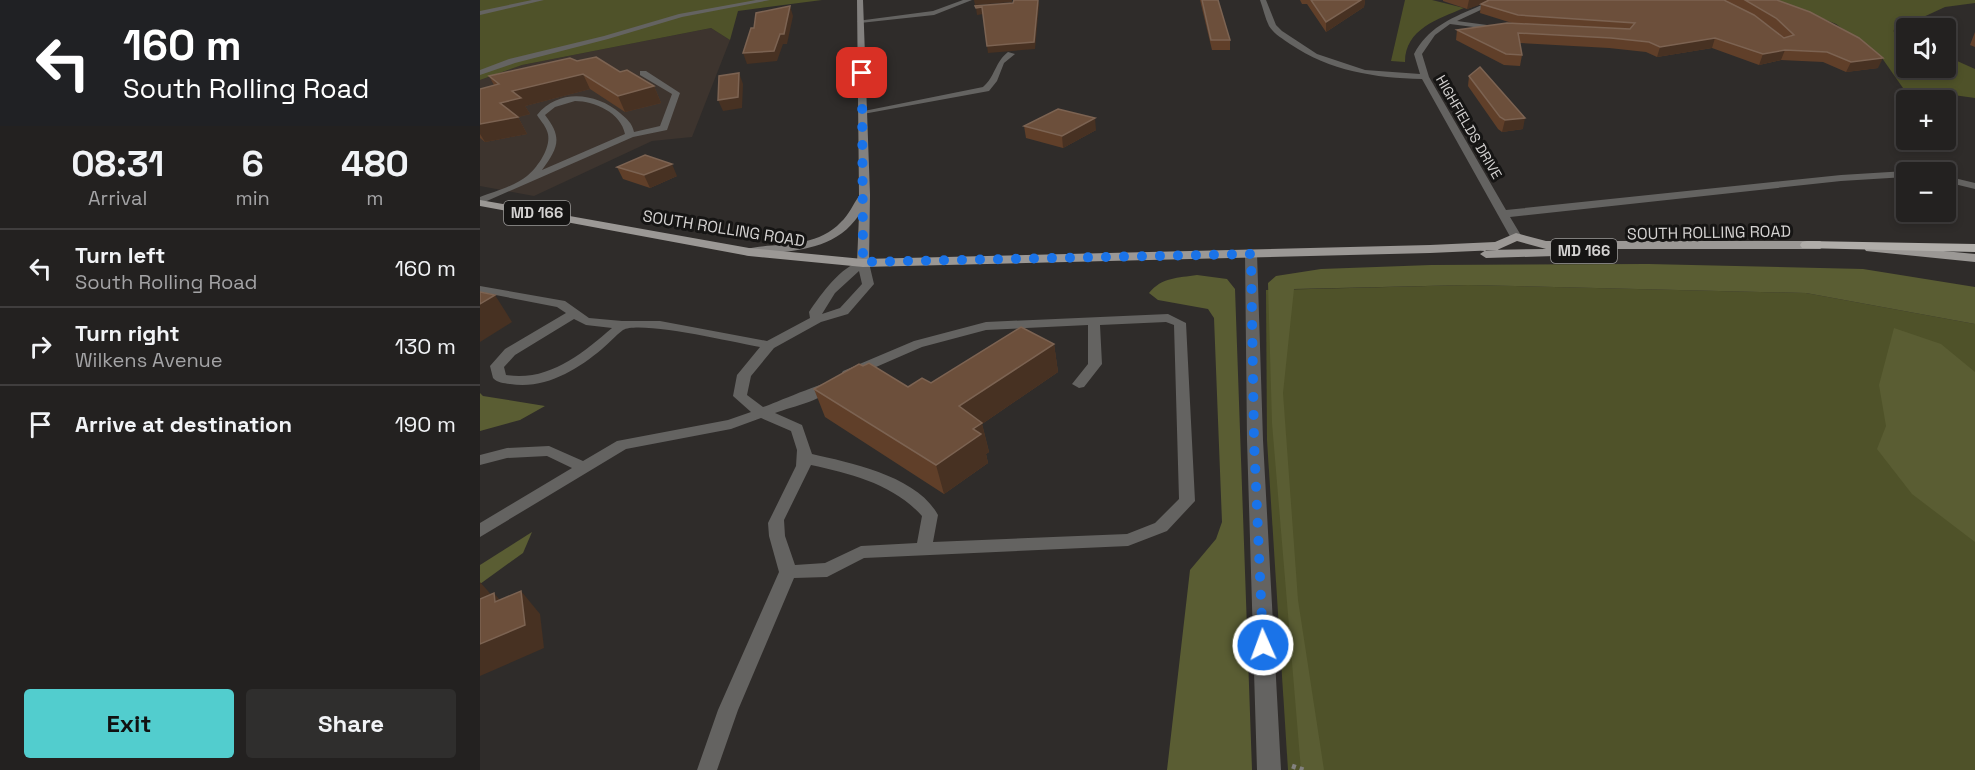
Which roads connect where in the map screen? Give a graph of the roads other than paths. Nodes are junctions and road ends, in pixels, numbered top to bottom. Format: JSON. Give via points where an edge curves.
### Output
{"nodes":[{"id":1,"x":541,"y":0,"type":"edge"},
{"id":2,"x":767,"y":0,"type":"edge"},
{"id":3,"x":860,"y":0,"type":"edge"},
{"id":4,"x":969,"y":0,"type":"edge"},
{"id":5,"x":1263,"y":0,"type":"edge"},
{"id":6,"x":1498,"y":0,"type":"edge"},
{"id":7,"x":965,"y":9,"type":"dead end"},
{"id":8,"x":939,"y":12,"type":"junction"},
{"id":9,"x":480,"y":13,"type":"edge"},
{"id":10,"x":860,"y":21,"type":"junction"},
{"id":11,"x":1449,"y":22,"type":"junction"},
{"id":12,"x":1515,"y":30,"type":"edge"},
{"id":13,"x":1011,"y":54,"type":"edge"},
{"id":14,"x":480,"y":73,"type":"edge"},
{"id":15,"x":643,"y":73,"type":"dead end"},
{"id":16,"x":1425,"y":78,"type":"junction"},
{"id":17,"x":862,"y":112,"type":"junction"},
{"id":18,"x":630,"y":135,"type":"junction"},
{"id":19,"x":1896,"y":175,"type":"edge"},
{"id":20,"x":530,"y":180,"type":"junction"},
{"id":21,"x":1956,"y":181,"type":"edge"},
{"id":22,"x":1975,"y":186,"type":"edge"},
{"id":23,"x":865,"y":195,"type":"junction"},
{"id":24,"x":480,"y":202,"type":"edge"},
{"id":25,"x":1504,"y":214,"type":"junction"},
{"id":26,"x":1516,"y":237,"type":"junction"},
{"id":27,"x":1807,"y":245,"type":"junction"},
{"id":28,"x":1975,"y":248,"type":"edge"},
{"id":29,"x":1360,"y":250,"type":"junction"},
{"id":30,"x":749,"y":252,"type":"junction"},
{"id":31,"x":1251,"y":254,"type":"junction"},
{"id":32,"x":1975,"y":258,"type":"edge"},
{"id":33,"x":863,"y":262,"type":"junction"},
{"id":34,"x":480,"y":289,"type":"edge"},
{"id":35,"x":575,"y":313,"type":"junction"},
{"id":36,"x":817,"y":319,"type":"junction"},
{"id":37,"x":1094,"y":320,"type":"junction"},
{"id":38,"x":622,"y":326,"type":"junction"},
{"id":39,"x":769,"y":345,"type":"junction"},
{"id":40,"x":1079,"y":384,"type":"dead end"},
{"id":41,"x":760,"y":412,"type":"junction"},
{"id":42,"x":805,"y":458,"type":"junction"},
{"id":43,"x":480,"y":460,"type":"edge"},
{"id":44,"x":584,"y":468,"type":"junction"},
{"id":45,"x":480,"y":531,"type":"edge"},
{"id":46,"x":924,"y":549,"type":"junction"},
{"id":47,"x":788,"y":572,"type":"junction"},
{"id":48,"x":707,"y":770,"type":"edge"},
{"id":49,"x":1269,"y":770,"type":"edge"}],
"edges":[{"from":1,"to":9,"type":"lane"},
{"from":2,"to":14,"type":"lane","via":[[675,17]]},
{"from":3,"to":10,"type":"main road"},
{"from":4,"to":8,"type":"lane"},
{"from":5,"to":16,"type":"street","via":[[1273,26],[1280,33],[1332,64],[1359,73]]},
{"from":6,"to":11,"type":"street","name":"HIGHFIELDS DRIVE"},
{"from":7,"to":8,"type":"lane"},
{"from":8,"to":10,"type":"lane"},
{"from":10,"to":17,"type":"main road"},
{"from":11,"to":12,"type":"street"},
{"from":11,"to":16,"type":"street","name":"HIGHFIELDS DRIVE","via":[[1428,35],[1422,44],[1418,54]]},
{"from":13,"to":17,"type":"lane","via":[[997,65],[993,83],[986,89]]},
{"from":15,"to":18,"type":"lane","via":[[670,88],[677,98],[664,128]]},
{"from":16,"to":25,"type":"street","name":"HIGHFIELDS DRIVE"},
{"from":17,"to":23,"type":"main road"},
{"from":18,"to":20,"type":"lane"},
{"from":18,"to":20,"type":"lane","via":[[628,125],[598,102],[576,99],[555,104],[541,115],[553,131],[552,142]]},
{"from":19,"to":25,"type":"street","name":"SOUTH ROLLING ROAD"},
{"from":20,"to":24,"type":"lane"},
{"from":21,"to":22,"type":"street"},
{"from":23,"to":30,"type":"main road","via":[[849,221],[822,240]]},
{"from":23,"to":33,"type":"main road"},
{"from":24,"to":30,"type":"main road","name":"SOUTH ROLLING ROAD","number":"MD 166"},
{"from":25,"to":26,"type":"street","name":"HIGHFIELDS DRIVE"},
{"from":26,"to":27,"type":"main road","name":"SOUTH ROLLING ROAD","number":"MD 166","via":[[1546,245]]},
{"from":26,"to":29,"type":"main road","name":"SOUTH ROLLING ROAD","number":"MD 166","via":[[1497,246]]},
{"from":27,"to":28,"type":"highway","number":"MD 166"},
{"from":27,"to":29,"type":"main road","name":"SOUTH ROLLING ROAD","number":"MD 166","via":[[1785,249],[1418,255]]},
{"from":27,"to":32,"type":"main road","name":"SOUTH ROLLING ROAD","number":"MD 166"},
{"from":29,"to":31,"type":"main road","name":"SOUTH ROLLING ROAD","number":"MD 166"},
{"from":30,"to":33,"type":"main road","name":"SOUTH ROLLING ROAD","number":"MD 166"},
{"from":31,"to":33,"type":"main road","name":"SOUTH ROLLING ROAD","number":"MD 166"},
{"from":31,"to":49,"type":"street","via":[[1254,440]]},
{"from":33,"to":36,"type":"lane","via":[[832,289],[815,312]]},
{"from":33,"to":36,"type":"lane","via":[[868,284],[844,311]]},
{"from":34,"to":35,"type":"lane","via":[[561,304]]},
{"from":35,"to":38,"type":"lane","via":[[586,321]]},
{"from":35,"to":38,"type":"lane","via":[[510,352],[497,366],[500,378],[517,383],[570,367]]},
{"from":36,"to":39,"type":"lane"},
{"from":37,"to":40,"type":"lane","via":[[1095,364]]},
{"from":37,"to":41,"type":"lane","via":[[986,326],[929,341],[865,365],[817,392]]},
{"from":37,"to":46,"type":"lane","via":[[1168,318],[1180,323],[1187,501],[1161,527],[1128,540]]},
{"from":38,"to":39,"type":"lane","via":[[660,325]]},
{"from":39,"to":41,"type":"lane","via":[[744,375],[740,396]]},
{"from":41,"to":42,"type":"lane","via":[[797,428],[807,451]]},
{"from":41,"to":44,"type":"lane","via":[[731,424],[622,445]]},
{"from":42,"to":46,"type":"lane","via":[[864,474],[920,502],[930,515]]},
{"from":42,"to":47,"type":"lane","via":[[801,475],[776,520],[775,540],[787,561]]},
{"from":43,"to":44,"type":"lane","via":[[507,453],[549,452]]},
{"from":44,"to":45,"type":"lane"},
{"from":46,"to":47,"type":"lane","via":[[861,552],[827,570]]},
{"from":47,"to":48,"type":"lane","via":[[728,710]]}]}
